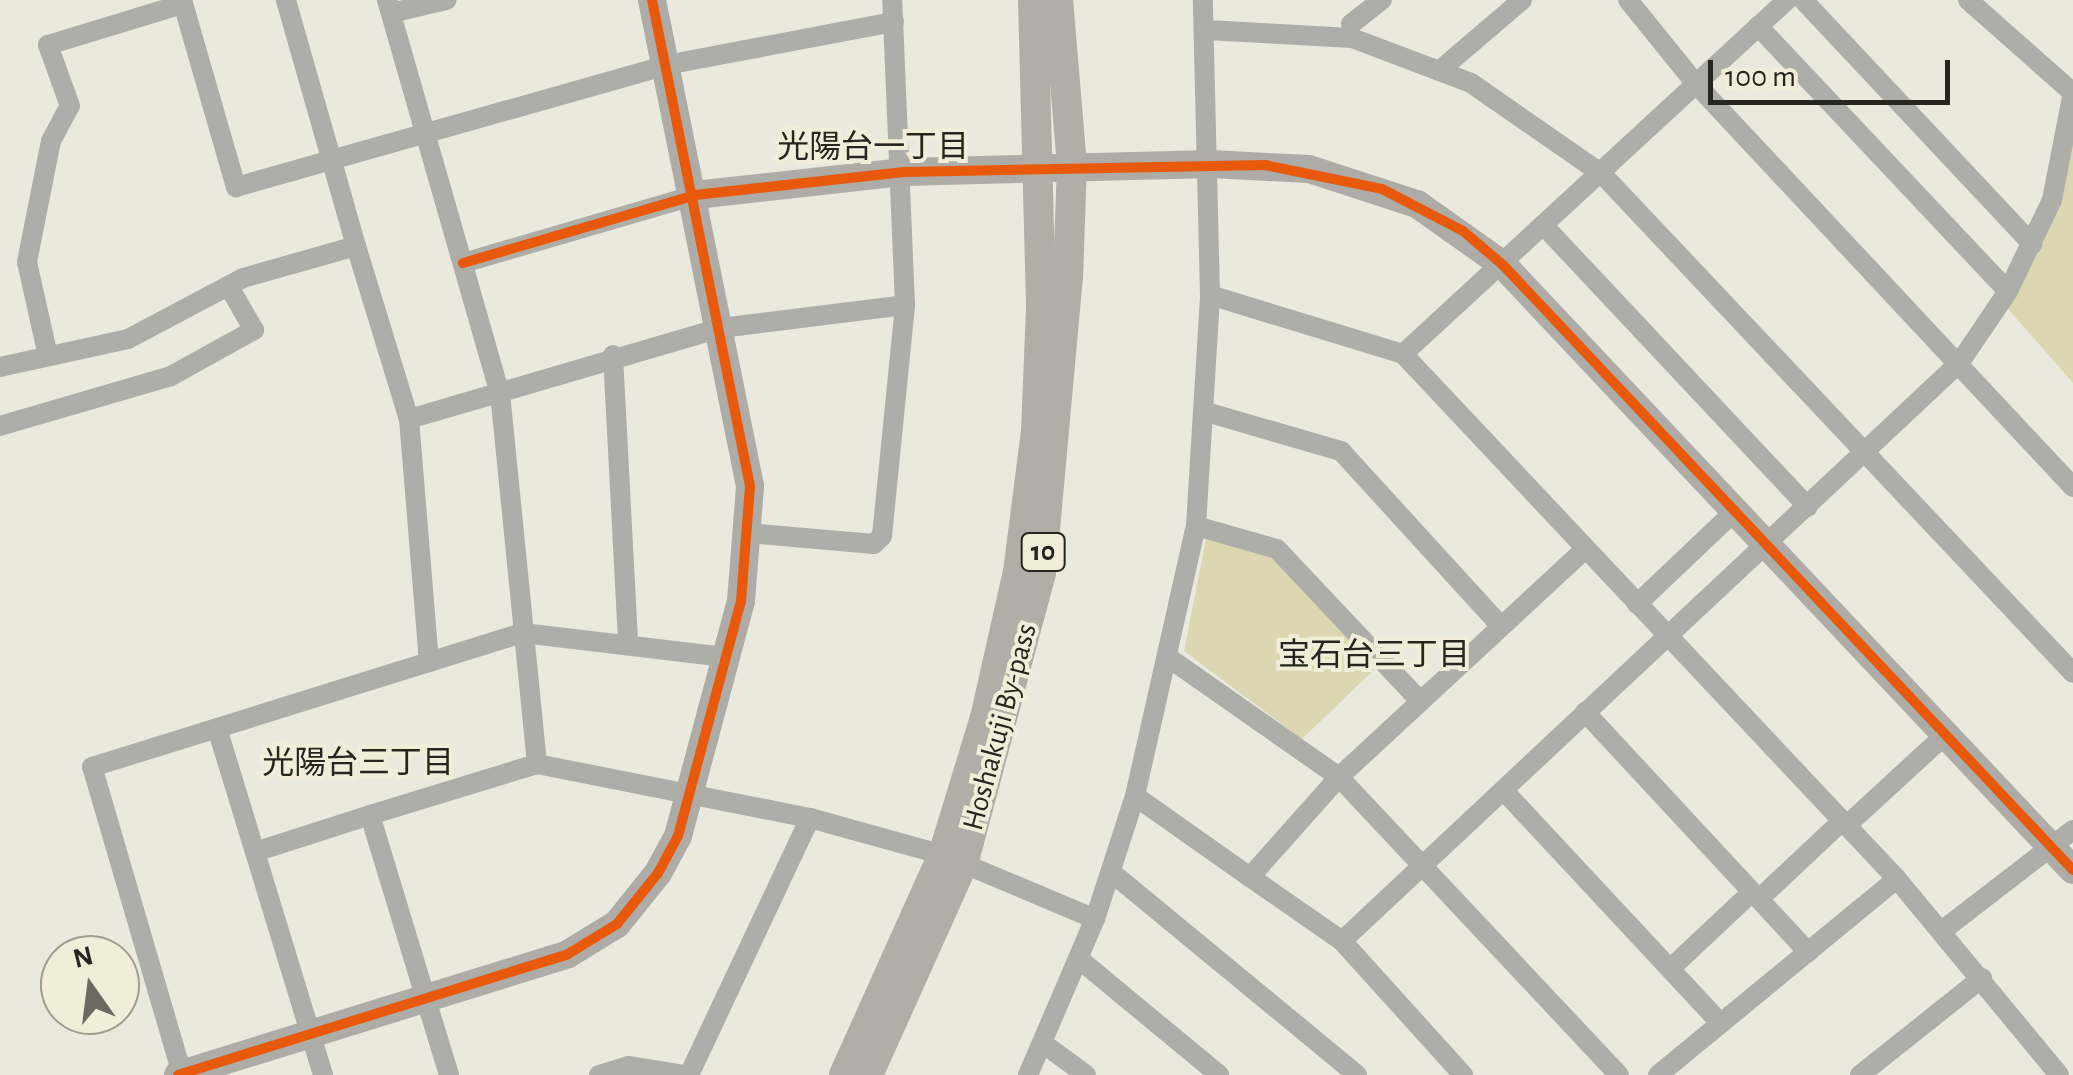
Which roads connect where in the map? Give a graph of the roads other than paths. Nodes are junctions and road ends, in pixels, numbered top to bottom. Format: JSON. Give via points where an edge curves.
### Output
{"nodes":[{"id":1,"x":286,"y":0,"type":"edge"},
{"id":2,"x":447,"y":0,"type":"edge"},
{"id":3,"x":652,"y":0,"type":"edge"},
{"id":4,"x":892,"y":0,"type":"edge"},
{"id":5,"x":1033,"y":0,"type":"edge"},
{"id":6,"x":1058,"y":0,"type":"edge"},
{"id":7,"x":1204,"y":0,"type":"edge"},
{"id":8,"x":1348,"y":0,"type":"edge"},
{"id":9,"x":1382,"y":0,"type":"edge"},
{"id":10,"x":1522,"y":0,"type":"edge"},
{"id":11,"x":1628,"y":0,"type":"edge"},
{"id":12,"x":1787,"y":0,"type":"edge"},
{"id":13,"x":1803,"y":0,"type":"edge"},
{"id":14,"x":1968,"y":0,"type":"edge"},
{"id":15,"x":183,"y":2,"type":"edge"},
{"id":16,"x":389,"y":7,"type":"edge"},
{"id":17,"x":894,"y":22,"type":"junction"},
{"id":18,"x":1758,"y":26,"type":"junction"},
{"id":19,"x":1206,"y":30,"type":"junction"},
{"id":20,"x":1351,"y":31,"type":"junction"},
{"id":21,"x":666,"y":64,"type":"junction"},
{"id":22,"x":1439,"y":71,"type":"junction"},
{"id":23,"x":1696,"y":84,"type":"junction"},
{"id":24,"x":2073,"y":92,"type":"edge"},
{"id":25,"x":425,"y":132,"type":"junction"},
{"id":26,"x":331,"y":159,"type":"junction"},
{"id":27,"x":1212,"y":164,"type":"junction"},
{"id":28,"x":1057,"y":167,"type":"junction"},
{"id":29,"x":904,"y":172,"type":"junction"},
{"id":30,"x":1602,"y":174,"type":"junction"},
{"id":31,"x":694,"y":196,"type":"junction"},
{"id":32,"x":1545,"y":228,"type":"junction"},
{"id":33,"x":2032,"y":244,"type":"junction"},
{"id":34,"x":356,"y":246,"type":"junction"},
{"id":35,"x":463,"y":263,"type":"junction"},
{"id":36,"x":1503,"y":264,"type":"junction"},
{"id":37,"x":229,"y":287,"type":"junction"},
{"id":38,"x":2008,"y":292,"type":"junction"},
{"id":39,"x":1210,"y":295,"type":"junction"},
{"id":40,"x":904,"y":304,"type":"junction"},
{"id":41,"x":722,"y":328,"type":"junction"},
{"id":42,"x":614,"y":354,"type":"junction"},
{"id":43,"x":1403,"y":354,"type":"junction"},
{"id":44,"x":48,"y":356,"type":"junction"},
{"id":45,"x":1960,"y":362,"type":"junction"},
{"id":46,"x":0,"y":367,"type":"edge"},
{"id":47,"x":500,"y":393,"type":"junction"},
{"id":48,"x":1203,"y":411,"type":"junction"},
{"id":49,"x":409,"y":419,"type":"junction"},
{"id":50,"x":0,"y":426,"type":"edge"},
{"id":51,"x":1866,"y":455,"type":"junction"},
{"id":52,"x":2073,"y":486,"type":"edge"},
{"id":53,"x":1808,"y":507,"type":"junction"},
{"id":54,"x":1734,"y":512,"type":"junction"},
{"id":55,"x":1196,"y":526,"type":"junction"},
{"id":56,"x":748,"y":534,"type":"junction"},
{"id":57,"x":1768,"y":547,"type":"junction"},
{"id":58,"x":1585,"y":550,"type":"junction"},
{"id":59,"x":1637,"y":604,"type":"junction"},
{"id":60,"x":1502,"y":626,"type":"junction"},
{"id":61,"x":524,"y":633,"type":"junction"},
{"id":62,"x":1665,"y":634,"type":"junction"},
{"id":63,"x":628,"y":645,"type":"junction"},
{"id":64,"x":726,"y":657,"type":"junction"},
{"id":65,"x":1169,"y":658,"type":"junction"},
{"id":66,"x":430,"y":662,"type":"junction"},
{"id":67,"x":2072,"y":670,"type":"edge"},
{"id":68,"x":1420,"y":702,"type":"junction"},
{"id":69,"x":1585,"y":712,"type":"junction"},
{"id":70,"x":217,"y":728,"type":"junction"},
{"id":71,"x":1945,"y":735,"type":"junction"},
{"id":72,"x":537,"y":764,"type":"junction"},
{"id":73,"x":1339,"y":777,"type":"junction"},
{"id":74,"x":1504,"y":791,"type":"junction"},
{"id":75,"x":1135,"y":796,"type":"junction"},
{"id":76,"x":689,"y":797,"type":"junction"},
{"id":77,"x":370,"y":814,"type":"junction"},
{"id":78,"x":810,"y":818,"type":"junction"},
{"id":79,"x":1844,"y":823,"type":"junction"},
{"id":80,"x":2063,"y":838,"type":"edge"},
{"id":81,"x":255,"y":852,"type":"junction"},
{"id":82,"x":953,"y":859,"type":"junction"},
{"id":83,"x":1424,"y":867,"type":"junction"},
{"id":84,"x":2073,"y":870,"type":"edge"},
{"id":85,"x":1112,"y":872,"type":"junction"},
{"id":86,"x":1250,"y":877,"type":"junction"},
{"id":87,"x":1897,"y":878,"type":"junction"},
{"id":88,"x":1755,"y":895,"type":"junction"},
{"id":89,"x":1095,"y":919,"type":"junction"},
{"id":90,"x":1942,"y":930,"type":"junction"},
{"id":91,"x":1342,"y":941,"type":"junction"},
{"id":92,"x":1808,"y":952,"type":"junction"},
{"id":93,"x":1078,"y":959,"type":"junction"},
{"id":94,"x":1670,"y":968,"type":"junction"},
{"id":95,"x":1982,"y":978,"type":"junction"},
{"id":96,"x":426,"y":998,"type":"junction"},
{"id":97,"x":1722,"y":1024,"type":"junction"},
{"id":98,"x":310,"y":1034,"type":"junction"},
{"id":99,"x":1044,"y":1044,"type":"junction"},
{"id":100,"x":1886,"y":1054,"type":"junction"},
{"id":101,"x":1450,"y":1070,"type":"edge"},
{"id":102,"x":181,"y":1075,"type":"edge"},
{"id":103,"x":322,"y":1075,"type":"edge"},
{"id":104,"x":449,"y":1075,"type":"edge"},
{"id":105,"x":600,"y":1075,"type":"edge"},
{"id":106,"x":687,"y":1075,"type":"edge"},
{"id":107,"x":844,"y":1075,"type":"edge"},
{"id":108,"x":868,"y":1075,"type":"edge"},
{"id":109,"x":1028,"y":1075,"type":"edge"},
{"id":110,"x":1086,"y":1075,"type":"edge"},
{"id":111,"x":1219,"y":1075,"type":"edge"},
{"id":112,"x":1358,"y":1075,"type":"edge"},
{"id":113,"x":1619,"y":1075,"type":"edge"},
{"id":114,"x":1658,"y":1075,"type":"edge"},
{"id":115,"x":1860,"y":1075,"type":"edge"},
{"id":116,"x":1898,"y":1075,"type":"edge"},
{"id":117,"x":2059,"y":1075,"type":"edge"}],
"edges":[{"from":1,"to":26,"type":"street"},
{"from":2,"to":16,"type":"street"},
{"from":3,"to":21,"type":"street"},
{"from":4,"to":17,"type":"street"},
{"from":5,"to":28,"type":"main road","name":"Hoshakuji By-pass","number":"10"},
{"from":6,"to":28,"type":"main road","name":"Hoshakuji By-pass","number":"10"},
{"from":7,"to":19,"type":"street"},
{"from":8,"to":20,"type":"street"},
{"from":9,"to":20,"type":"street"},
{"from":10,"to":22,"type":"street"},
{"from":11,"to":23,"type":"street"},
{"from":12,"to":18,"type":"street"},
{"from":13,"to":33,"type":"street"},
{"from":14,"to":24,"type":"street"},
{"from":15,"to":26,"type":"street","via":[[236,187]]},
{"from":15,"to":44,"type":"street","via":[[48,45],[70,106],[51,141],[28,262]]},
{"from":16,"to":25,"type":"street"},
{"from":17,"to":21,"type":"street"},
{"from":17,"to":29,"type":"street"},
{"from":18,"to":23,"type":"street"},
{"from":18,"to":38,"type":"street"},
{"from":19,"to":20,"type":"street"},
{"from":19,"to":27,"type":"street"},
{"from":20,"to":22,"type":"street"},
{"from":21,"to":25,"type":"street"},
{"from":21,"to":31,"type":"street"},
{"from":22,"to":30,"type":"street","via":[[1499,100]]},
{"from":23,"to":30,"type":"street"},
{"from":23,"to":45,"type":"street"},
{"from":24,"to":33,"type":"street","via":[[2052,200]]},
{"from":25,"to":26,"type":"street"},
{"from":25,"to":35,"type":"street"},
{"from":26,"to":34,"type":"street"},
{"from":27,"to":28,"type":"street"},
{"from":27,"to":36,"type":"street","via":[[1309,169],[1382,189],[1463,231]]},
{"from":27,"to":39,"type":"street"},
{"from":28,"to":29,"type":"street"},
{"from":28,"to":82,"type":"main road","name":"Hoshakuji By-pass","number":"10","via":[[1059,430],[1040,573]]},
{"from":29,"to":31,"type":"street"},
{"from":29,"to":40,"type":"street"},
{"from":30,"to":32,"type":"street"},
{"from":30,"to":51,"type":"street"},
{"from":31,"to":35,"type":"street"},
{"from":31,"to":41,"type":"street"},
{"from":32,"to":36,"type":"street"},
{"from":32,"to":53,"type":"street"},
{"from":33,"to":38,"type":"street"},
{"from":34,"to":37,"type":"street","via":[[280,264]]},
{"from":34,"to":49,"type":"street"},
{"from":35,"to":47,"type":"street"},
{"from":36,"to":43,"type":"street"},
{"from":36,"to":54,"type":"street"},
{"from":37,"to":44,"type":"street","via":[[128,340]]},
{"from":37,"to":50,"type":"street","via":[[254,330],[170,376]]},
{"from":38,"to":45,"type":"street"},
{"from":39,"to":43,"type":"street"},
{"from":39,"to":48,"type":"street"},
{"from":40,"to":41,"type":"street"},
{"from":40,"to":56,"type":"street","via":[[882,536],[874,544]]},
{"from":41,"to":42,"type":"street"},
{"from":41,"to":56,"type":"street","via":[[743,428]]},
{"from":42,"to":47,"type":"street"},
{"from":42,"to":63,"type":"street"},
{"from":43,"to":58,"type":"street"},
{"from":44,"to":46,"type":"street"},
{"from":45,"to":51,"type":"street"},
{"from":45,"to":52,"type":"street"},
{"from":47,"to":49,"type":"street"},
{"from":47,"to":61,"type":"street"},
{"from":48,"to":55,"type":"street"},
{"from":48,"to":60,"type":"street","via":[[1340,451]]},
{"from":49,"to":66,"type":"street"},
{"from":51,"to":53,"type":"street"},
{"from":51,"to":67,"type":"street"},
{"from":53,"to":57,"type":"street"},
{"from":54,"to":57,"type":"street"},
{"from":54,"to":59,"type":"street"},
{"from":55,"to":65,"type":"street"},
{"from":55,"to":68,"type":"street","via":[[1277,549]]},
{"from":56,"to":64,"type":"street"},
{"from":57,"to":62,"type":"street"},
{"from":57,"to":71,"type":"street"},
{"from":58,"to":59,"type":"street"},
{"from":58,"to":60,"type":"street"},
{"from":59,"to":62,"type":"street"},
{"from":60,"to":68,"type":"street"},
{"from":61,"to":63,"type":"street"},
{"from":61,"to":66,"type":"street"},
{"from":61,"to":72,"type":"street"},
{"from":62,"to":69,"type":"street"},
{"from":62,"to":79,"type":"street"},
{"from":63,"to":64,"type":"street"},
{"from":64,"to":76,"type":"street"},
{"from":65,"to":73,"type":"street"},
{"from":65,"to":75,"type":"street"},
{"from":66,"to":70,"type":"street"},
{"from":68,"to":73,"type":"street"},
{"from":69,"to":74,"type":"street"},
{"from":69,"to":88,"type":"street"},
{"from":70,"to":81,"type":"street"},
{"from":70,"to":102,"type":"street","via":[[92,766]]},
{"from":71,"to":79,"type":"street"},
{"from":71,"to":80,"type":"street"},
{"from":72,"to":76,"type":"street"},
{"from":72,"to":77,"type":"street"},
{"from":73,"to":83,"type":"street"},
{"from":73,"to":86,"type":"street"},
{"from":74,"to":83,"type":"street"},
{"from":74,"to":94,"type":"street"},
{"from":75,"to":85,"type":"street"},
{"from":75,"to":86,"type":"street"},
{"from":76,"to":78,"type":"street"},
{"from":76,"to":96,"type":"street","via":[[658,873],[617,924],[568,954]]},
{"from":77,"to":81,"type":"street"},
{"from":77,"to":96,"type":"street"},
{"from":78,"to":82,"type":"street"},
{"from":78,"to":106,"type":"street"},
{"from":79,"to":87,"type":"street"},
{"from":79,"to":88,"type":"street"},
{"from":80,"to":84,"type":"street"},
{"from":80,"to":90,"type":"street"},
{"from":81,"to":98,"type":"street"},
{"from":82,"to":89,"type":"street"},
{"from":82,"to":107,"type":"main road","name":"Hoshakuji By-pass","number":"10"},
{"from":82,"to":108,"type":"main road","name":"Hoshakuji By-pass","number":"10"},
{"from":83,"to":91,"type":"street"},
{"from":83,"to":113,"type":"street"},
{"from":85,"to":89,"type":"street"},
{"from":85,"to":112,"type":"street"},
{"from":86,"to":91,"type":"street"},
{"from":87,"to":90,"type":"street"},
{"from":87,"to":92,"type":"street"},
{"from":88,"to":92,"type":"street"},
{"from":88,"to":94,"type":"street"},
{"from":89,"to":93,"type":"street"},
{"from":90,"to":95,"type":"street"},
{"from":91,"to":101,"type":"street"},
{"from":92,"to":97,"type":"street"},
{"from":93,"to":99,"type":"street"},
{"from":93,"to":111,"type":"street"},
{"from":94,"to":97,"type":"street"},
{"from":95,"to":100,"type":"street"},
{"from":95,"to":117,"type":"street"},
{"from":96,"to":98,"type":"street"},
{"from":96,"to":104,"type":"street"},
{"from":97,"to":114,"type":"street"},
{"from":98,"to":102,"type":"street"},
{"from":98,"to":103,"type":"street"},
{"from":99,"to":109,"type":"street"},
{"from":99,"to":110,"type":"street"},
{"from":100,"to":115,"type":"street"},
{"from":100,"to":116,"type":"street"},
{"from":105,"to":106,"type":"street","via":[[628,1066]]}]}
